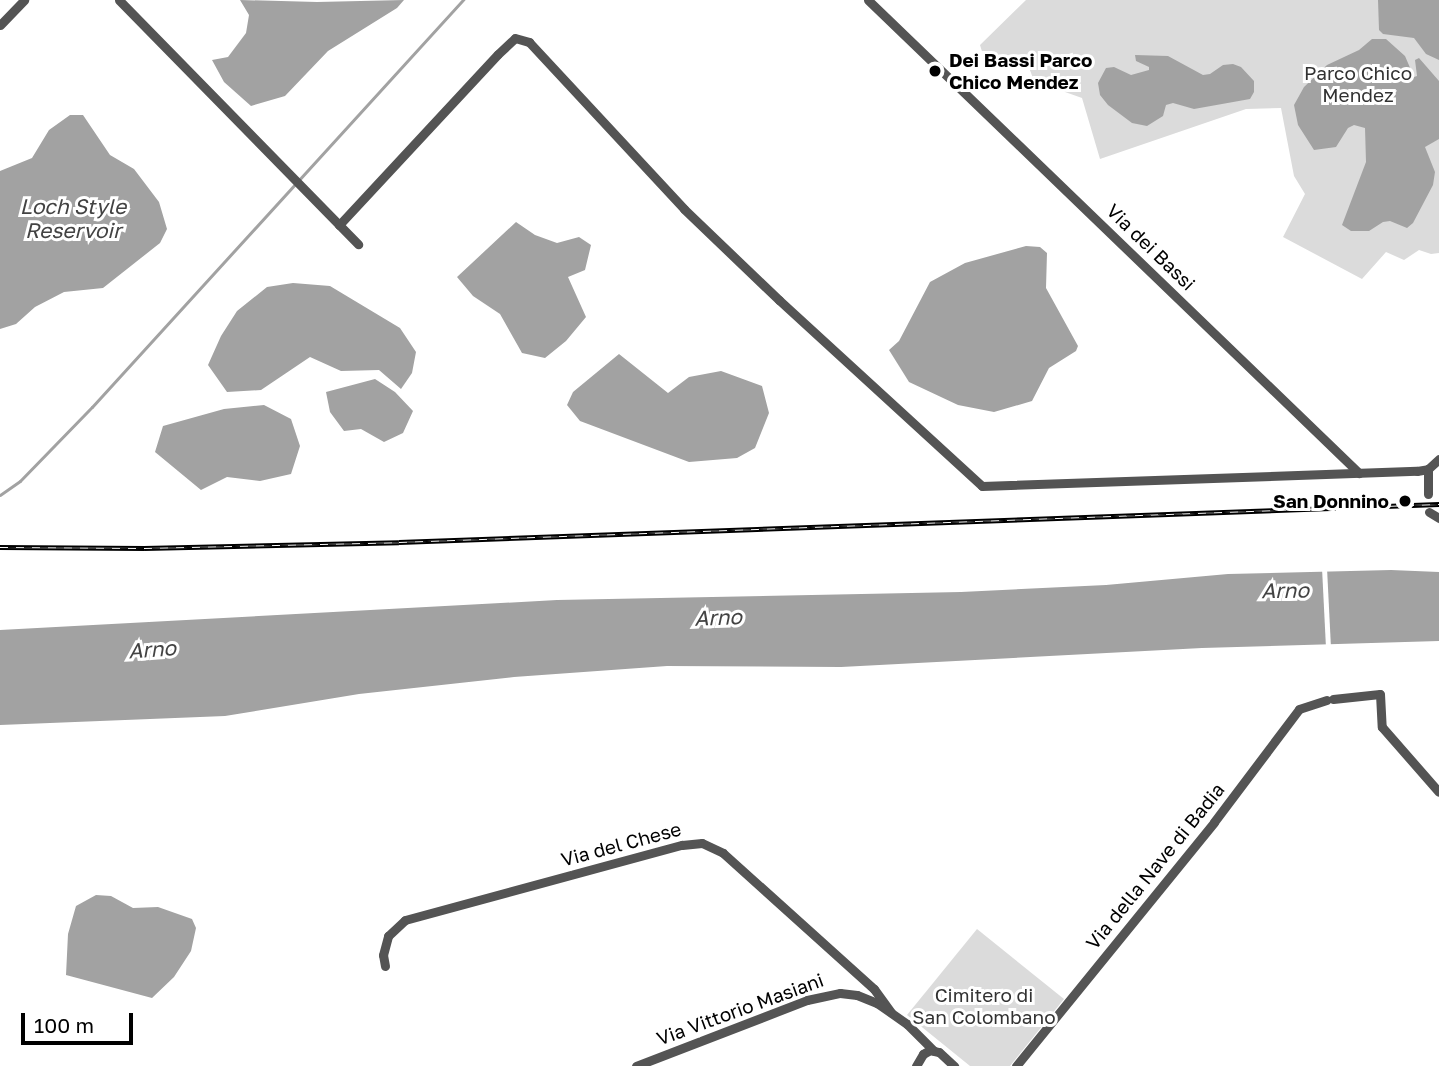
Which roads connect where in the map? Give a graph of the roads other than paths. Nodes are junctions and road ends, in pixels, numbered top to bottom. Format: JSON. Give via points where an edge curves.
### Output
{"nodes":[{"id":1,"x":24,"y":0,"type":"edge"},
{"id":2,"x":119,"y":0,"type":"edge"},
{"id":3,"x":868,"y":0,"type":"edge"},
{"id":4,"x":0,"y":25,"type":"edge"},
{"id":5,"x":339,"y":225,"type":"junction"},
{"id":6,"x":359,"y":244,"type":"dead end"},
{"id":7,"x":1439,"y":459,"type":"edge"},
{"id":8,"x":1428,"y":469,"type":"junction"},
{"id":9,"x":1359,"y":473,"type":"junction"},
{"id":10,"x":1428,"y":494,"type":"dead end"},
{"id":11,"x":1429,"y":512,"type":"dead end"},
{"id":12,"x":1439,"y":518,"type":"edge"},
{"id":13,"x":1439,"y":792,"type":"edge"},
{"id":14,"x":385,"y":966,"type":"dead end"},
{"id":15,"x":856,"y":974,"type":"junction"},
{"id":16,"x":874,"y":989,"type":"junction"},
{"id":17,"x":862,"y":997,"type":"junction"},
{"id":18,"x":891,"y":1012,"type":"junction"},
{"id":19,"x":922,"y":1042,"type":"junction"},
{"id":20,"x":939,"y":1058,"type":"edge"},
{"id":21,"x":919,"y":1062,"type":"edge"},
{"id":22,"x":636,"y":1066,"type":"edge"},
{"id":23,"x":954,"y":1066,"type":"edge"},
{"id":24,"x":1016,"y":1066,"type":"edge"}],
"edges":[{"from":1,"to":4,"type":"street"},
{"from":2,"to":5,"type":"street"},
{"from":3,"to":9,"type":"street","name":"Via dei Bassi"},
{"from":5,"to":6,"type":"street"},
{"from":5,"to":9,"type":"street","via":[[498,54],[515,38],[529,41],[684,209],[982,486]]},
{"from":7,"to":8,"type":"street"},
{"from":8,"to":9,"type":"street"},
{"from":8,"to":10,"type":"street"},
{"from":11,"to":12,"type":"street"},
{"from":13,"to":24,"type":"street","name":"Via della Nave di Badia","via":[[1382,727],[1380,694],[1330,699],[1299,709],[1214,822]]},
{"from":14,"to":15,"type":"street","name":"Via del Chese","via":[[388,936],[405,920],[695,843],[723,853]]},
{"from":15,"to":16,"type":"street","name":"Via del Chese"},
{"from":15,"to":17,"type":"street"},
{"from":16,"to":17,"type":"street"},
{"from":16,"to":18,"type":"street","name":"Via del Chese"},
{"from":17,"to":18,"type":"street","name":"Via del Chese"},
{"from":17,"to":22,"type":"street","name":"Via Vittorio Masiani","via":[[840,993],[813,998]]},
{"from":18,"to":19,"type":"street","name":"Via del Chese"},
{"from":19,"to":20,"type":"street","name":"Via del Chese"},
{"from":19,"to":21,"type":"street"},
{"from":20,"to":21,"type":"street","via":[[925,1052]]},
{"from":20,"to":23,"type":"street","name":"Via del Chese"}]}
